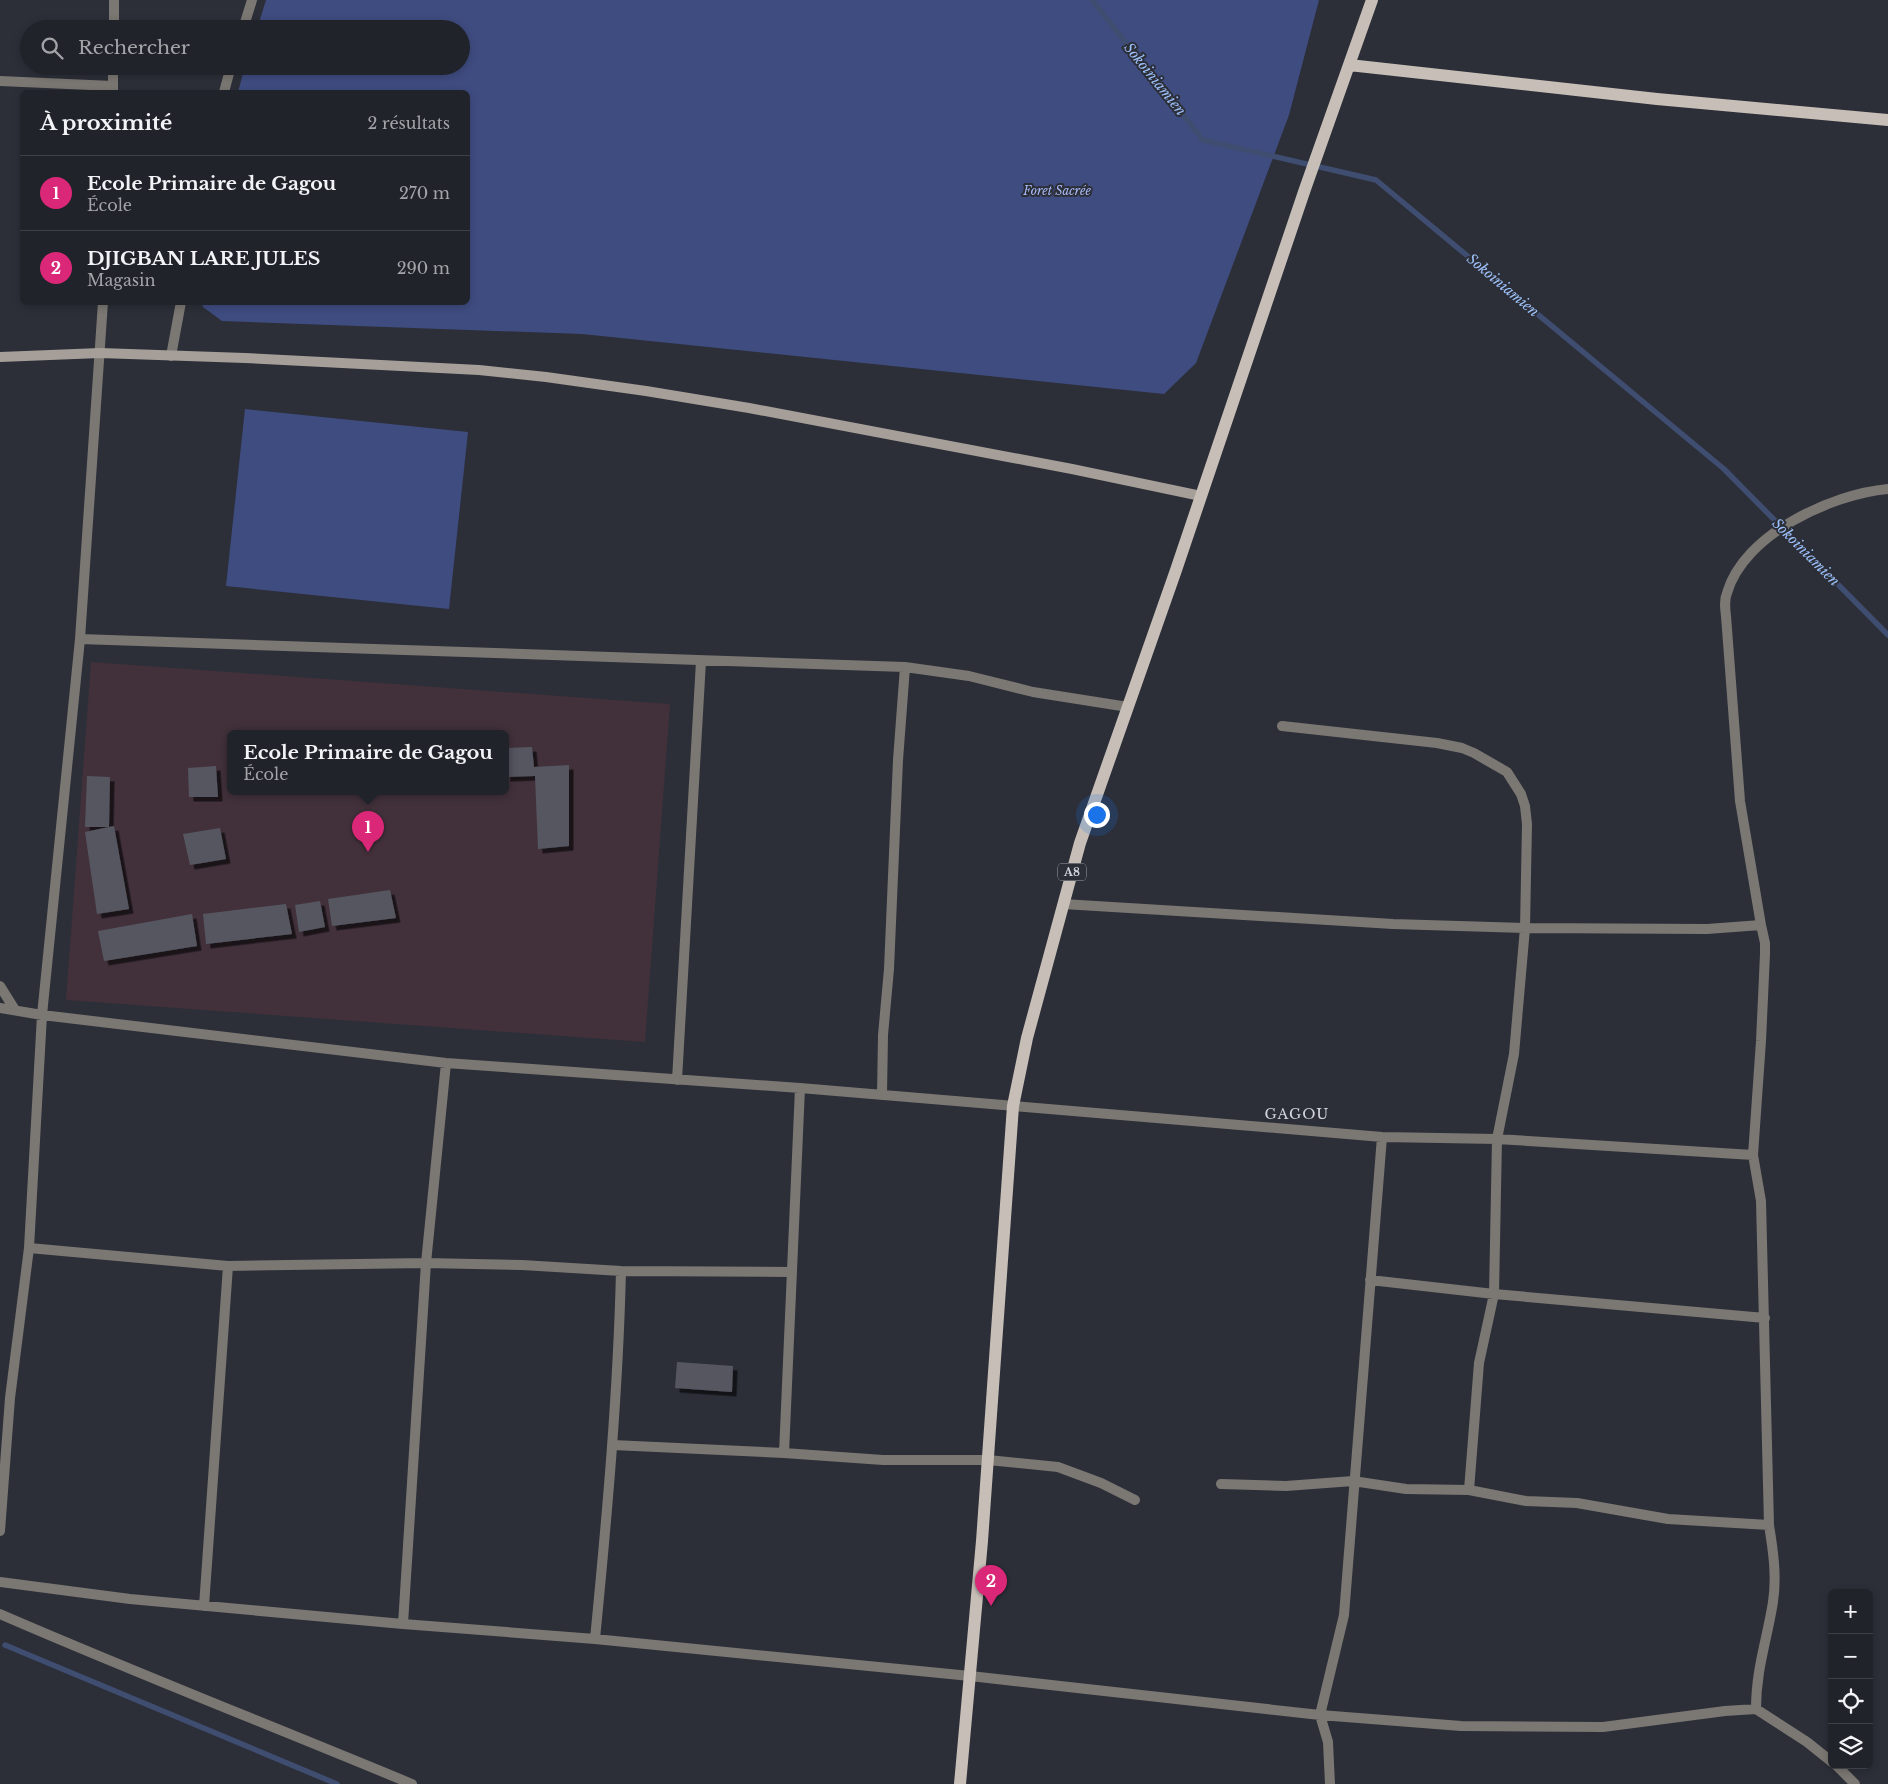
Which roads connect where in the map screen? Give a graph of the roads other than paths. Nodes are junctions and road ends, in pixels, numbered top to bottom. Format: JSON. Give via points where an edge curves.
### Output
{"nodes":[{"id":1,"x":114,"y":0,"type":"edge"},
{"id":2,"x":252,"y":0,"type":"edge"},
{"id":3,"x":1372,"y":0,"type":"edge"},
{"id":4,"x":114,"y":20,"type":"edge"},
{"id":5,"x":246,"y":20,"type":"edge"},
{"id":6,"x":1349,"y":65,"type":"junction"},
{"id":7,"x":113,"y":75,"type":"edge"},
{"id":8,"x":229,"y":75,"type":"edge"},
{"id":9,"x":0,"y":81,"type":"edge"},
{"id":10,"x":113,"y":90,"type":"edge"},
{"id":11,"x":225,"y":90,"type":"edge"},
{"id":12,"x":1888,"y":120,"type":"edge"},
{"id":13,"x":103,"y":305,"type":"edge"},
{"id":14,"x":180,"y":305,"type":"edge"},
{"id":15,"x":100,"y":353,"type":"junction"},
{"id":16,"x":0,"y":356,"type":"edge"},
{"id":17,"x":171,"y":356,"type":"junction"},
{"id":18,"x":1888,"y":488,"type":"edge"},
{"id":19,"x":1201,"y":496,"type":"junction"},
{"id":20,"x":80,"y":639,"type":"junction"},
{"id":21,"x":702,"y":661,"type":"junction"},
{"id":22,"x":905,"y":667,"type":"junction"},
{"id":23,"x":1128,"y":707,"type":"junction"},
{"id":24,"x":1282,"y":726,"type":"dead end"},
{"id":25,"x":1063,"y":904,"type":"junction"},
{"id":26,"x":1761,"y":925,"type":"junction"},
{"id":27,"x":1525,"y":928,"type":"junction"},
{"id":28,"x":0,"y":986,"type":"edge"},
{"id":29,"x":0,"y":1008,"type":"edge"},
{"id":30,"x":15,"y":1010,"type":"junction"},
{"id":31,"x":42,"y":1015,"type":"junction"},
{"id":32,"x":446,"y":1063,"type":"junction"},
{"id":33,"x":677,"y":1080,"type":"junction"},
{"id":34,"x":800,"y":1088,"type":"junction"},
{"id":35,"x":882,"y":1095,"type":"junction"},
{"id":36,"x":1013,"y":1106,"type":"junction"},
{"id":37,"x":1382,"y":1137,"type":"junction"},
{"id":38,"x":1497,"y":1139,"type":"junction"},
{"id":39,"x":1753,"y":1155,"type":"junction"},
{"id":40,"x":30,"y":1248,"type":"junction"},
{"id":41,"x":426,"y":1263,"type":"junction"},
{"id":42,"x":228,"y":1266,"type":"junction"},
{"id":43,"x":621,"y":1271,"type":"junction"},
{"id":44,"x":790,"y":1272,"type":"junction"},
{"id":45,"x":1370,"y":1280,"type":"junction"},
{"id":46,"x":1494,"y":1294,"type":"junction"},
{"id":47,"x":1765,"y":1318,"type":"junction"},
{"id":48,"x":5,"y":1396,"type":"edge"},
{"id":49,"x":613,"y":1445,"type":"junction"},
{"id":50,"x":784,"y":1453,"type":"junction"},
{"id":51,"x":988,"y":1460,"type":"junction"},
{"id":52,"x":1354,"y":1481,"type":"junction"},
{"id":53,"x":1221,"y":1484,"type":"dead end"},
{"id":54,"x":1470,"y":1490,"type":"junction"},
{"id":55,"x":1135,"y":1500,"type":"dead end"},
{"id":56,"x":1769,"y":1525,"type":"junction"},
{"id":57,"x":0,"y":1531,"type":"edge"},
{"id":58,"x":0,"y":1582,"type":"edge"},
{"id":59,"x":204,"y":1606,"type":"junction"},
{"id":60,"x":0,"y":1614,"type":"edge"},
{"id":61,"x":403,"y":1624,"type":"junction"},
{"id":62,"x":595,"y":1639,"type":"junction"},
{"id":63,"x":970,"y":1676,"type":"junction"},
{"id":64,"x":1756,"y":1709,"type":"junction"},
{"id":65,"x":1320,"y":1715,"type":"junction"},
{"id":66,"x":1828,"y":1759,"type":"edge"},
{"id":67,"x":1840,"y":1769,"type":"edge"},
{"id":68,"x":412,"y":1784,"type":"edge"},
{"id":69,"x":960,"y":1784,"type":"edge"},
{"id":70,"x":1330,"y":1784,"type":"edge"},
{"id":71,"x":1855,"y":1784,"type":"edge"}],
"edges":[{"from":1,"to":4,"type":"street"},
{"from":2,"to":5,"type":"street"},
{"from":3,"to":6,"type":"main road","number":"A8"},
{"from":6,"to":12,"type":"main road","via":[[1666,100]]},
{"from":6,"to":19,"type":"main road","number":"A8"},
{"from":7,"to":10,"type":"street"},
{"from":8,"to":11,"type":"street"},
{"from":9,"to":10,"type":"street"},
{"from":13,"to":15,"type":"street"},
{"from":14,"to":17,"type":"street"},
{"from":15,"to":16,"type":"street"},
{"from":15,"to":17,"type":"street"},
{"from":15,"to":20,"type":"street"},
{"from":17,"to":19,"type":"street","via":[[479,370],[637,390],[884,433]]},
{"from":18,"to":26,"type":"street","via":[[1870,490],[1833,503],[1785,525],[1760,543],[1744,561],[1726,595],[1740,801]]},
{"from":19,"to":23,"type":"main road","number":"A8"},
{"from":20,"to":21,"type":"street"},
{"from":20,"to":31,"type":"street"},
{"from":21,"to":22,"type":"street"},
{"from":21,"to":33,"type":"street"},
{"from":22,"to":23,"type":"street"},
{"from":22,"to":35,"type":"street"},
{"from":23,"to":25,"type":"main road","number":"A8","via":[[1080,843]]},
{"from":24,"to":27,"type":"street","via":[[1462,748],[1507,772],[1525,806]]},
{"from":25,"to":27,"type":"street","via":[[1393,924]]},
{"from":25,"to":36,"type":"main road","number":"A8","via":[[1027,1038]]},
{"from":26,"to":27,"type":"street","via":[[1707,929]]},
{"from":26,"to":39,"type":"street","via":[[1765,943],[1762,1041]]},
{"from":27,"to":38,"type":"street","via":[[1514,1054]]},
{"from":28,"to":30,"type":"street"},
{"from":29,"to":30,"type":"street"},
{"from":30,"to":31,"type":"street"},
{"from":31,"to":32,"type":"street"},
{"from":31,"to":40,"type":"street"},
{"from":32,"to":33,"type":"street"},
{"from":32,"to":41,"type":"street"},
{"from":33,"to":34,"type":"street"},
{"from":34,"to":35,"type":"street"},
{"from":34,"to":44,"type":"street"},
{"from":35,"to":36,"type":"street"},
{"from":36,"to":37,"type":"street"},
{"from":36,"to":51,"type":"main road","number":"A8"},
{"from":37,"to":38,"type":"street"},
{"from":37,"to":45,"type":"street"},
{"from":38,"to":39,"type":"street"},
{"from":38,"to":46,"type":"street"},
{"from":39,"to":47,"type":"street","via":[[1761,1201]]},
{"from":40,"to":42,"type":"street"},
{"from":40,"to":48,"type":"street"},
{"from":41,"to":42,"type":"street"},
{"from":41,"to":43,"type":"street"},
{"from":41,"to":61,"type":"street"},
{"from":42,"to":59,"type":"street"},
{"from":43,"to":44,"type":"street"},
{"from":43,"to":49,"type":"street"},
{"from":44,"to":50,"type":"street"},
{"from":45,"to":46,"type":"street"},
{"from":45,"to":52,"type":"street"},
{"from":46,"to":47,"type":"street"},
{"from":46,"to":54,"type":"street","via":[[1479,1363]]},
{"from":47,"to":56,"type":"street"},
{"from":48,"to":57,"type":"street"},
{"from":49,"to":50,"type":"street"},
{"from":49,"to":62,"type":"street"},
{"from":50,"to":51,"type":"street","via":[[883,1460]]},
{"from":51,"to":55,"type":"street","via":[[1058,1466]]},
{"from":51,"to":63,"type":"main road","number":"A8"},
{"from":52,"to":53,"type":"street","via":[[1286,1486]]},
{"from":52,"to":54,"type":"street","via":[[1406,1489]]},
{"from":52,"to":65,"type":"street","via":[[1344,1615]]},
{"from":54,"to":56,"type":"street","via":[[1526,1501],[1577,1503],[1668,1519]]},
{"from":56,"to":64,"type":"street","via":[[1775,1564],[1773,1601],[1756,1688]]},
{"from":58,"to":59,"type":"street"},
{"from":59,"to":61,"type":"street"},
{"from":60,"to":68,"type":"street"},
{"from":61,"to":62,"type":"street"},
{"from":62,"to":63,"type":"street"},
{"from":63,"to":65,"type":"street"},
{"from":63,"to":69,"type":"main road","number":"A8"},
{"from":64,"to":65,"type":"street","via":[[1603,1727],[1461,1726]]},
{"from":64,"to":66,"type":"street"},
{"from":65,"to":70,"type":"street","via":[[1328,1742]]},
{"from":67,"to":71,"type":"street"}]}
